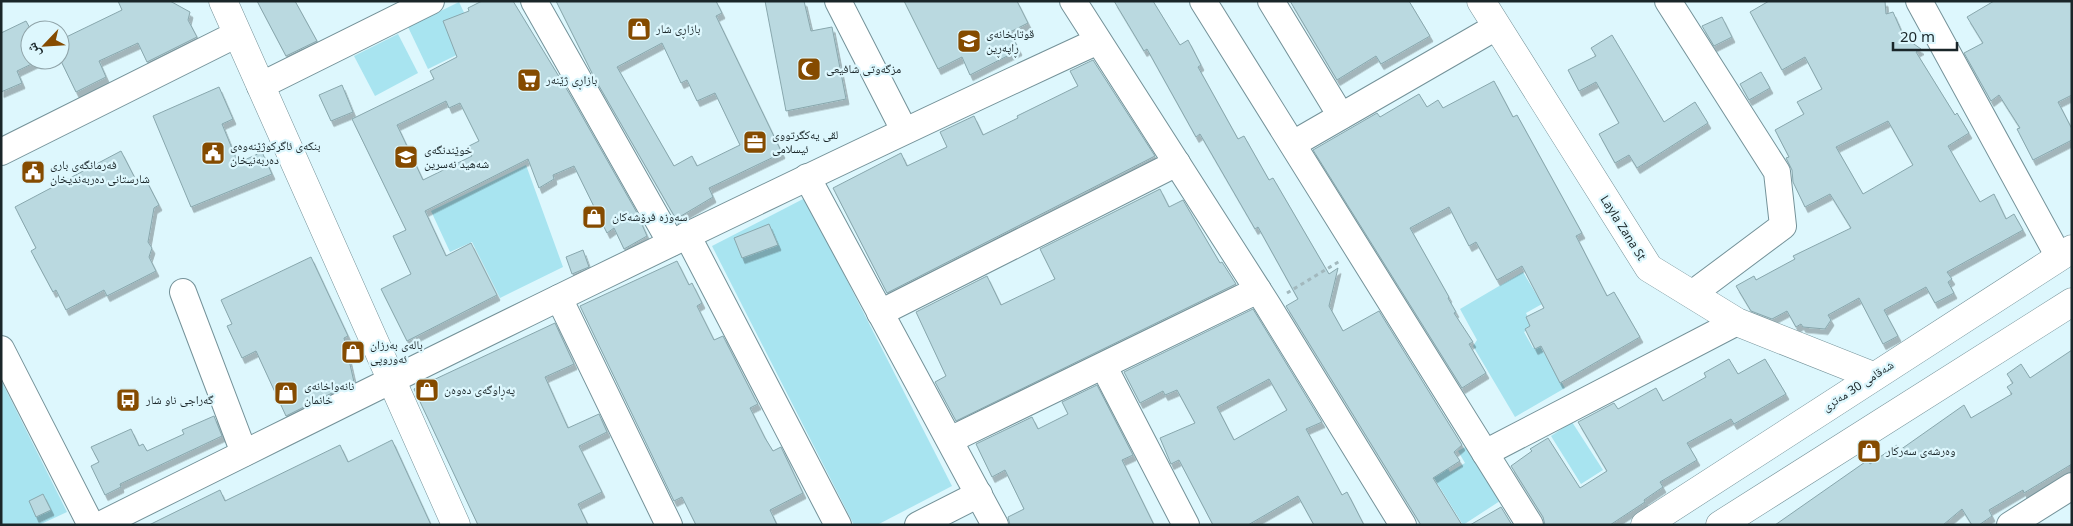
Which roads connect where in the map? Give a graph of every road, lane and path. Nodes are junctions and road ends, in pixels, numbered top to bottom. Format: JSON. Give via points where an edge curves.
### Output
{"nodes":[{"id":1,"x":223,"y":1,"type":"edge"},
{"id":2,"x":431,"y":1,"type":"edge"},
{"id":3,"x":534,"y":1,"type":"edge"},
{"id":4,"x":838,"y":1,"type":"edge"},
{"id":5,"x":1073,"y":1,"type":"edge"},
{"id":6,"x":1203,"y":1,"type":"edge"},
{"id":7,"x":1271,"y":1,"type":"edge"},
{"id":8,"x":1481,"y":1,"type":"edge"},
{"id":9,"x":1668,"y":1,"type":"edge"},
{"id":10,"x":1919,"y":1,"type":"edge"},
{"id":11,"x":1496,"y":27,"type":"junction"},
{"id":12,"x":237,"y":34,"type":"junction"},
{"id":13,"x":1098,"y":41,"type":"junction"},
{"id":14,"x":260,"y":86,"type":"junction"},
{"id":15,"x":1342,"y":116,"type":"junction"},
{"id":16,"x":904,"y":130,"type":"junction"},
{"id":17,"x":1292,"y":144,"type":"junction"},
{"id":18,"x":1,"y":152,"type":"edge"},
{"id":19,"x":1177,"y":163,"type":"junction"},
{"id":20,"x":807,"y":177,"type":"junction"},
{"id":21,"x":679,"y":239,"type":"junction"},
{"id":22,"x":1359,"y":250,"type":"junction"},
{"id":23,"x":2065,"y":253,"type":"edge"},
{"id":24,"x":183,"y":292,"type":"dead end"},
{"id":25,"x":1692,"y":294,"type":"junction"},
{"id":26,"x":1263,"y":297,"type":"junction"},
{"id":27,"x":559,"y":298,"type":"junction"},
{"id":28,"x":2072,"y":302,"type":"edge"},
{"id":29,"x":880,"y":312,"type":"junction"},
{"id":30,"x":1737,"y":322,"type":"junction"},
{"id":31,"x":1,"y":349,"type":"edge"},
{"id":32,"x":1104,"y":366,"type":"junction"},
{"id":33,"x":1873,"y":376,"type":"junction"},
{"id":34,"x":390,"y":380,"type":"junction"},
{"id":35,"x":950,"y":440,"type":"junction"},
{"id":36,"x":244,"y":453,"type":"junction"},
{"id":37,"x":1486,"y":453,"type":"junction"},
{"id":38,"x":2072,"y":486,"type":"edge"},
{"id":39,"x":979,"y":494,"type":"junction"},
{"id":40,"x":450,"y":523,"type":"edge"},
{"id":41,"x":91,"y":525,"type":"edge"},
{"id":42,"x":100,"y":525,"type":"edge"},
{"id":43,"x":669,"y":525,"type":"edge"},
{"id":44,"x":838,"y":525,"type":"edge"},
{"id":45,"x":918,"y":525,"type":"edge"},
{"id":46,"x":995,"y":525,"type":"edge"},
{"id":47,"x":1186,"y":525,"type":"edge"},
{"id":48,"x":1403,"y":525,"type":"edge"},
{"id":49,"x":1530,"y":525,"type":"edge"},
{"id":50,"x":1645,"y":525,"type":"edge"},
{"id":51,"x":1720,"y":525,"type":"edge"},
{"id":52,"x":2010,"y":525,"type":"edge"}],
"edges":[{"from":1,"to":12,"type":"street"},
{"from":2,"to":14,"type":"street"},
{"from":3,"to":21,"type":"street"},
{"from":4,"to":16,"type":"street"},
{"from":5,"to":13,"type":"street"},
{"from":6,"to":17,"type":"street"},
{"from":7,"to":15,"type":"street"},
{"from":8,"to":11,"type":"street","name":"Layla Zana St"},
{"from":9,"to":25,"type":"street","via":[[1777,172],[1783,226]]},
{"from":10,"to":23,"type":"street"},
{"from":11,"to":15,"type":"street"},
{"from":11,"to":25,"type":"street","name":"Layla Zana St","via":[[1649,268]]},
{"from":12,"to":14,"type":"street"},
{"from":12,"to":18,"type":"street"},
{"from":13,"to":16,"type":"street"},
{"from":13,"to":19,"type":"street"},
{"from":14,"to":34,"type":"street"},
{"from":15,"to":17,"type":"street"},
{"from":16,"to":20,"type":"street"},
{"from":17,"to":22,"type":"street"},
{"from":19,"to":26,"type":"street"},
{"from":19,"to":29,"type":"street"},
{"from":20,"to":21,"type":"street"},
{"from":20,"to":29,"type":"street"},
{"from":21,"to":27,"type":"street"},
{"from":21,"to":44,"type":"street"},
{"from":22,"to":26,"type":"path"},
{"from":22,"to":37,"type":"street"},
{"from":23,"to":33,"type":"street","name":"شەقامی 30 مەتری"},
{"from":24,"to":36,"type":"street"},
{"from":25,"to":30,"type":"street","name":"Layla Zana St"},
{"from":26,"to":32,"type":"street"},
{"from":26,"to":48,"type":"street"},
{"from":27,"to":34,"type":"street"},
{"from":27,"to":43,"type":"street"},
{"from":28,"to":51,"type":"street"},
{"from":29,"to":35,"type":"street"},
{"from":30,"to":33,"type":"street","name":"Layla Zana St"},
{"from":30,"to":37,"type":"street"},
{"from":31,"to":41,"type":"street"},
{"from":32,"to":35,"type":"street"},
{"from":32,"to":47,"type":"street"},
{"from":33,"to":50,"type":"street","name":"شەقامی 30 مەتری"},
{"from":34,"to":36,"type":"street"},
{"from":34,"to":40,"type":"street"},
{"from":35,"to":39,"type":"street"},
{"from":36,"to":42,"type":"street"},
{"from":37,"to":49,"type":"street"},
{"from":38,"to":52,"type":"street"},
{"from":39,"to":45,"type":"street"},
{"from":39,"to":46,"type":"street"}]}
